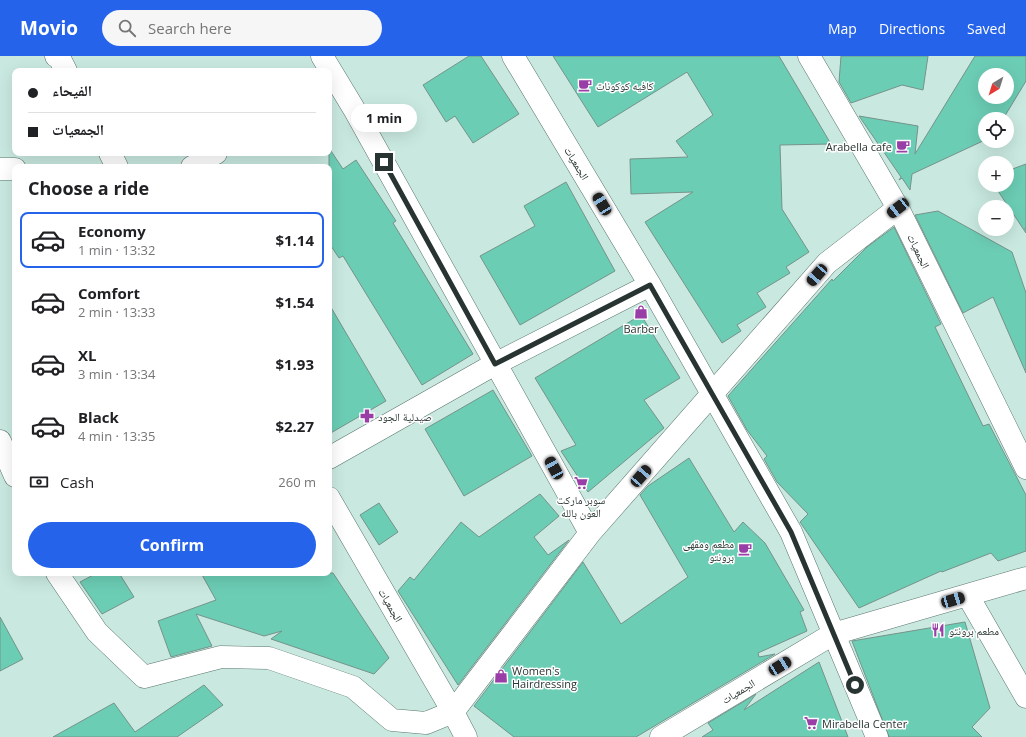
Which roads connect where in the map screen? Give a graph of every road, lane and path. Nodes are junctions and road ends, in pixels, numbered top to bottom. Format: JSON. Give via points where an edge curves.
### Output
{"nodes":[{"id":1,"x":322,"y":56,"type":"edge"},
{"id":2,"x":513,"y":56,"type":"edge"},
{"id":3,"x":809,"y":56,"type":"edge"},
{"id":4,"x":327,"y":68,"type":"edge"},
{"id":5,"x":334,"y":85,"type":"edge"},
{"id":6,"x":211,"y":156,"type":"edge"},
{"id":7,"x":197,"y":164,"type":"edge"},
{"id":8,"x":0,"y":168,"type":"edge"},
{"id":9,"x":12,"y":169,"type":"edge"},
{"id":10,"x":898,"y":208,"type":"junction"},
{"id":11,"x":650,"y":285,"type":"junction"},
{"id":12,"x":495,"y":364,"type":"junction"},
{"id":13,"x":712,"y":396,"type":"junction"},
{"id":14,"x":0,"y":441,"type":"edge"},
{"id":15,"x":332,"y":456,"type":"edge"},
{"id":16,"x":1026,"y":468,"type":"edge"},
{"id":17,"x":12,"y":469,"type":"edge"},
{"id":18,"x":332,"y":503,"type":"edge"},
{"id":19,"x":590,"y":533,"type":"junction"},
{"id":20,"x":58,"y":576,"type":"edge"},
{"id":21,"x":1026,"y":578,"type":"edge"},
{"id":22,"x":968,"y":596,"type":"junction"},
{"id":23,"x":833,"y":634,"type":"junction"},
{"id":24,"x":1026,"y":697,"type":"edge"},
{"id":25,"x":453,"y":712,"type":"junction"},
{"id":26,"x":466,"y":737,"type":"edge"},
{"id":27,"x":660,"y":737,"type":"edge"},
{"id":28,"x":877,"y":737,"type":"edge"}],
"edges":[{"from":1,"to":4,"type":"street"},
{"from":2,"to":11,"type":"street","name":"الجمعيات"},
{"from":3,"to":10,"type":"street","name":"الجمعيات"},
{"from":5,"to":12,"type":"street"},
{"from":6,"to":7,"type":"street"},
{"from":8,"to":9,"type":"street"},
{"from":10,"to":13,"type":"street","via":[[827,263]]},
{"from":10,"to":16,"type":"street","name":"الجمعيات"},
{"from":11,"to":12,"type":"street"},
{"from":11,"to":13,"type":"street","name":"الجمعيات"},
{"from":12,"to":15,"type":"street"},
{"from":12,"to":19,"type":"street"},
{"from":13,"to":19,"type":"street"},
{"from":13,"to":23,"type":"street","name":"الجمعيات","via":[[791,532]]},
{"from":14,"to":17,"type":"street"},
{"from":18,"to":25,"type":"street","name":"الجمعيات"},
{"from":19,"to":25,"type":"street"},
{"from":20,"to":25,"type":"street","via":[[98,632],[144,677],[221,657],[269,658],[353,687],[392,720],[426,723]]},
{"from":21,"to":22,"type":"street"},
{"from":22,"to":23,"type":"street"},
{"from":22,"to":24,"type":"street"},
{"from":23,"to":27,"type":"street","name":"الجمعيات"},
{"from":23,"to":28,"type":"street"},
{"from":25,"to":26,"type":"street","name":"الجمعيات"}]}
